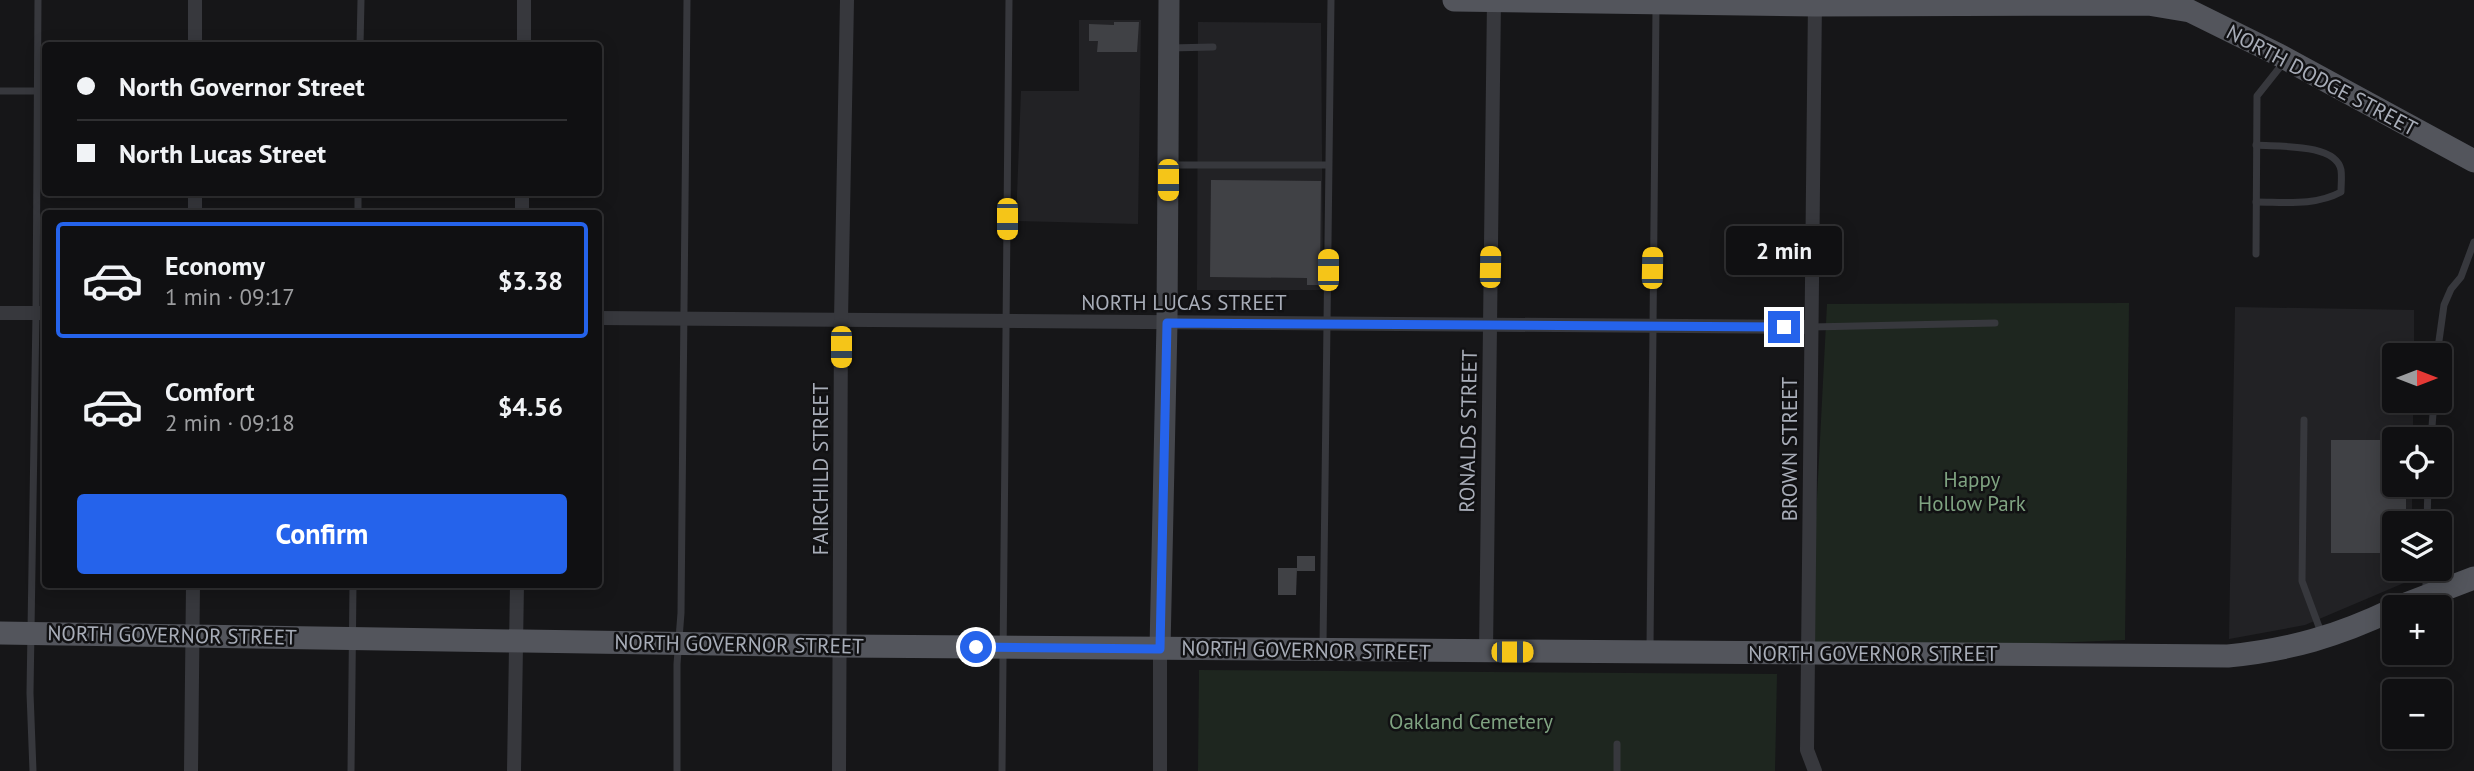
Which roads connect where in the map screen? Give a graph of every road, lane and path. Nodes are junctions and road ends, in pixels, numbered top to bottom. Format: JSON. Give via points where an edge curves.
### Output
{"nodes":[{"id":1,"x":38,"y":0,"type":"edge"},
{"id":2,"x":195,"y":0,"type":"edge"},
{"id":3,"x":360,"y":0,"type":"edge"},
{"id":4,"x":524,"y":0,"type":"edge"},
{"id":5,"x":687,"y":0,"type":"edge"},
{"id":6,"x":847,"y":0,"type":"edge"},
{"id":7,"x":1009,"y":0,"type":"edge"},
{"id":8,"x":1169,"y":0,"type":"edge"},
{"id":9,"x":1331,"y":0,"type":"edge"},
{"id":10,"x":1454,"y":0,"type":"edge"},
{"id":11,"x":1494,"y":0,"type":"edge"},
{"id":12,"x":1656,"y":1,"type":"edge"},
{"id":13,"x":1815,"y":3,"type":"edge"},
{"id":14,"x":195,"y":42,"type":"edge"},
{"id":15,"x":360,"y":42,"type":"edge"},
{"id":16,"x":524,"y":42,"type":"edge"},
{"id":17,"x":1213,"y":47,"type":"dead end"},
{"id":18,"x":1169,"y":48,"type":"junction"},
{"id":19,"x":2286,"y":59,"type":"junction"},
{"id":20,"x":0,"y":91,"type":"edge"},
{"id":21,"x":37,"y":91,"type":"junction"},
{"id":22,"x":2256,"y":145,"type":"junction"},
{"id":23,"x":2474,"y":161,"type":"edge"},
{"id":24,"x":1168,"y":164,"type":"junction"},
{"id":25,"x":1328,"y":165,"type":"junction"},
{"id":26,"x":2256,"y":202,"type":"junction"},
{"id":27,"x":2474,"y":243,"type":"edge"},
{"id":28,"x":2256,"y":254,"type":"dead end"},
{"id":29,"x":0,"y":313,"type":"edge"},
{"id":30,"x":41,"y":313,"type":"edge"},
{"id":31,"x":602,"y":318,"type":"edge"},
{"id":32,"x":684,"y":319,"type":"junction"},
{"id":33,"x":841,"y":320,"type":"junction"},
{"id":34,"x":1006,"y":321,"type":"junction"},
{"id":35,"x":1167,"y":323,"type":"junction"},
{"id":36,"x":1995,"y":323,"type":"dead end"},
{"id":37,"x":1328,"y":324,"type":"junction"},
{"id":38,"x":1490,"y":325,"type":"junction"},
{"id":39,"x":1650,"y":326,"type":"junction"},
{"id":40,"x":1811,"y":327,"type":"junction"},
{"id":41,"x":2439,"y":343,"type":"edge"},
{"id":42,"x":2304,"y":420,"type":"dead end"},
{"id":43,"x":2474,"y":578,"type":"edge"},
{"id":44,"x":2426,"y":581,"type":"edge"},
{"id":45,"x":193,"y":588,"type":"edge"},
{"id":46,"x":353,"y":588,"type":"edge"},
{"id":47,"x":517,"y":588,"type":"edge"},
{"id":48,"x":2426,"y":595,"type":"joint"},
{"id":49,"x":2382,"y":615,"type":"edge"},
{"id":50,"x":0,"y":632,"type":"edge"},
{"id":51,"x":31,"y":633,"type":"junction"},
{"id":52,"x":193,"y":635,"type":"junction"},
{"id":53,"x":352,"y":637,"type":"junction"},
{"id":54,"x":516,"y":639,"type":"junction"},
{"id":55,"x":2323,"y":639,"type":"junction"},
{"id":56,"x":679,"y":643,"type":"junction"},
{"id":57,"x":840,"y":646,"type":"junction"},
{"id":58,"x":1004,"y":648,"type":"junction"},
{"id":59,"x":1160,"y":649,"type":"junction"},
{"id":60,"x":1323,"y":650,"type":"junction"},
{"id":61,"x":1486,"y":652,"type":"junction"},
{"id":62,"x":1650,"y":652,"type":"junction"},
{"id":63,"x":1809,"y":653,"type":"junction"},
{"id":64,"x":1617,"y":744,"type":"dead end"},
{"id":65,"x":1817,"y":770,"type":"edge"},
{"id":66,"x":33,"y":771,"type":"edge"},
{"id":67,"x":191,"y":771,"type":"edge"},
{"id":68,"x":351,"y":771,"type":"edge"},
{"id":69,"x":514,"y":771,"type":"edge"},
{"id":70,"x":677,"y":771,"type":"edge"},
{"id":71,"x":839,"y":771,"type":"edge"},
{"id":72,"x":1002,"y":771,"type":"edge"},
{"id":73,"x":1160,"y":771,"type":"edge"},
{"id":74,"x":1617,"y":771,"type":"edge"}],
"edges":[{"from":1,"to":21,"type":"lane"},
{"from":2,"to":14,"type":"street"},
{"from":3,"to":15,"type":"lane"},
{"from":4,"to":16,"type":"street"},
{"from":5,"to":32,"type":"lane"},
{"from":6,"to":33,"type":"street","name":"FAIRCHILD STREET"},
{"from":7,"to":34,"type":"lane"},
{"from":8,"to":18,"type":"street"},
{"from":9,"to":25,"type":"lane"},
{"from":10,"to":11,"type":"main road","name":"NORTH DODGE STREET"},
{"from":11,"to":12,"type":"main road","name":"NORTH DODGE STREET"},
{"from":11,"to":38,"type":"street","name":"RONALDS STREET"},
{"from":12,"to":13,"type":"main road","name":"NORTH DODGE STREET"},
{"from":12,"to":39,"type":"lane"},
{"from":13,"to":19,"type":"main road","name":"NORTH DODGE STREET","via":[[2148,4],[2190,11]]},
{"from":13,"to":40,"type":"street","name":"BROWN STREET"},
{"from":17,"to":18,"type":"lane"},
{"from":18,"to":24,"type":"street"},
{"from":19,"to":22,"type":"lane","via":[[2257,96]]},
{"from":19,"to":23,"type":"main road","name":"NORTH DODGE STREET"},
{"from":20,"to":21,"type":"lane"},
{"from":21,"to":30,"type":"lane"},
{"from":22,"to":26,"type":"lane"},
{"from":22,"to":26,"type":"lane","via":[[2321,150],[2341,168],[2341,192],[2328,199]]},
{"from":24,"to":25,"type":"lane"},
{"from":24,"to":35,"type":"street"},
{"from":25,"to":37,"type":"lane"},
{"from":26,"to":28,"type":"lane"},
{"from":27,"to":41,"type":"lane","via":[[2444,305]]},
{"from":29,"to":30,"type":"street"},
{"from":30,"to":51,"type":"lane"},
{"from":31,"to":32,"type":"street","name":"NORTH LUCAS STREET"},
{"from":32,"to":33,"type":"street","name":"NORTH LUCAS STREET"},
{"from":32,"to":56,"type":"lane"},
{"from":33,"to":34,"type":"street","name":"NORTH LUCAS STREET"},
{"from":33,"to":57,"type":"street","name":"FAIRCHILD STREET"},
{"from":34,"to":35,"type":"street","name":"NORTH LUCAS STREET"},
{"from":34,"to":58,"type":"lane"},
{"from":35,"to":37,"type":"street","name":"NORTH LUCAS STREET"},
{"from":35,"to":59,"type":"street"},
{"from":36,"to":40,"type":"lane"},
{"from":37,"to":38,"type":"street","name":"NORTH LUCAS STREET"},
{"from":37,"to":60,"type":"lane"},
{"from":38,"to":39,"type":"street","name":"NORTH LUCAS STREET"},
{"from":38,"to":61,"type":"street","name":"RONALDS STREET"},
{"from":39,"to":40,"type":"street","name":"NORTH LUCAS STREET"},
{"from":39,"to":62,"type":"lane"},
{"from":40,"to":63,"type":"street","name":"BROWN STREET"},
{"from":42,"to":55,"type":"lane","via":[[2302,581]]},
{"from":43,"to":48,"type":"main road","name":"NORTH GOVERNOR STREET"},
{"from":44,"to":48,"type":"lane"},
{"from":45,"to":52,"type":"street"},
{"from":46,"to":53,"type":"lane"},
{"from":47,"to":54,"type":"street"},
{"from":49,"to":55,"type":"main road","name":"NORTH GOVERNOR STREET"},
{"from":50,"to":51,"type":"main road","name":"NORTH GOVERNOR STREET"},
{"from":51,"to":52,"type":"main road","name":"NORTH GOVERNOR STREET"},
{"from":51,"to":66,"type":"lane"},
{"from":52,"to":53,"type":"main road","name":"NORTH GOVERNOR STREET"},
{"from":52,"to":67,"type":"street"},
{"from":53,"to":54,"type":"main road","name":"NORTH GOVERNOR STREET"},
{"from":53,"to":68,"type":"lane"},
{"from":54,"to":56,"type":"main road","name":"NORTH GOVERNOR STREET"},
{"from":54,"to":69,"type":"street"},
{"from":55,"to":63,"type":"main road","name":"NORTH GOVERNOR STREET","via":[[2228,656]]},
{"from":56,"to":57,"type":"main road","name":"NORTH GOVERNOR STREET"},
{"from":56,"to":70,"type":"lane"},
{"from":57,"to":58,"type":"main road","name":"NORTH GOVERNOR STREET"},
{"from":57,"to":71,"type":"street","name":"FAIRCHILD STREET"},
{"from":58,"to":59,"type":"main road","name":"NORTH GOVERNOR STREET"},
{"from":58,"to":72,"type":"lane"},
{"from":59,"to":60,"type":"main road","name":"NORTH GOVERNOR STREET"},
{"from":59,"to":73,"type":"street"},
{"from":60,"to":61,"type":"main road","name":"NORTH GOVERNOR STREET"},
{"from":61,"to":62,"type":"main road","name":"NORTH GOVERNOR STREET"},
{"from":62,"to":63,"type":"main road","name":"NORTH GOVERNOR STREET"},
{"from":63,"to":65,"type":"street","name":"BROWN STREET","via":[[1807,750]]},
{"from":64,"to":74,"type":"lane"}]}
